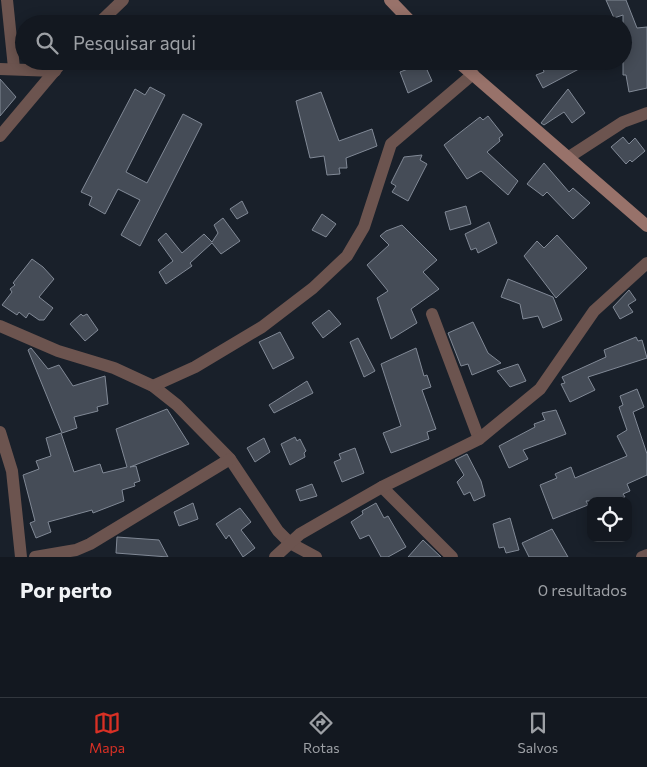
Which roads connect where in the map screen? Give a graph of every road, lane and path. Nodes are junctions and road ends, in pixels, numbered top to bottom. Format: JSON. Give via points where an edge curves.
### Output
{"nodes":[{"id":1,"x":7,"y":0,"type":"edge"},
{"id":2,"x":123,"y":0,"type":"edge"},
{"id":3,"x":390,"y":0,"type":"edge"},
{"id":4,"x":107,"y":15,"type":"edge"},
{"id":5,"x":405,"y":15,"type":"edge"},
{"id":6,"x":14,"y":68,"type":"joint"},
{"id":7,"x":0,"y":69,"type":"edge"},
{"id":8,"x":56,"y":70,"type":"edge"},
{"id":9,"x":468,"y":70,"type":"edge"},
{"id":10,"x":473,"y":74,"type":"junction"},
{"id":11,"x":647,"y":113,"type":"edge"},
{"id":12,"x":0,"y":136,"type":"edge"},
{"id":13,"x":568,"y":158,"type":"junction"},
{"id":14,"x":647,"y":226,"type":"edge"},
{"id":15,"x":647,"y":263,"type":"edge"},
{"id":16,"x":432,"y":314,"type":"dead end"},
{"id":17,"x":0,"y":326,"type":"edge"},
{"id":18,"x":153,"y":386,"type":"junction"},
{"id":19,"x":0,"y":432,"type":"edge"},
{"id":20,"x":479,"y":439,"type":"junction"},
{"id":21,"x":230,"y":459,"type":"junction"},
{"id":22,"x":382,"y":487,"type":"junction"},
{"id":23,"x":290,"y":543,"type":"junction"},
{"id":24,"x":647,"y":555,"type":"edge"},
{"id":25,"x":21,"y":557,"type":"edge"},
{"id":26,"x":35,"y":557,"type":"edge"},
{"id":27,"x":275,"y":557,"type":"edge"},
{"id":28,"x":316,"y":557,"type":"edge"},
{"id":29,"x":452,"y":557,"type":"edge"},
{"id":30,"x":642,"y":557,"type":"edge"}],
"edges":[{"from":1,"to":6,"type":"street"},
{"from":2,"to":4,"type":"street"},
{"from":3,"to":5,"type":"street"},
{"from":6,"to":7,"type":"street"},
{"from":8,"to":12,"type":"street"},
{"from":9,"to":10,"type":"street"},
{"from":10,"to":13,"type":"street"},
{"from":10,"to":18,"type":"street","via":[[391,144],[364,227],[347,256],[313,288],[262,327],[195,367]]},
{"from":11,"to":13,"type":"street","via":[[623,122]]},
{"from":13,"to":14,"type":"street"},
{"from":15,"to":20,"type":"street","via":[[594,311],[540,390]]},
{"from":16,"to":20,"type":"street"},
{"from":17,"to":18,"type":"street","via":[[58,351],[114,368]]},
{"from":18,"to":21,"type":"street","via":[[177,405]]},
{"from":19,"to":25,"type":"street","via":[[12,471]]},
{"from":20,"to":22,"type":"street"},
{"from":21,"to":23,"type":"street","via":[[274,526]]},
{"from":21,"to":26,"type":"street","via":[[90,544],[76,550]]},
{"from":22,"to":23,"type":"street"},
{"from":22,"to":29,"type":"street"},
{"from":23,"to":27,"type":"street"},
{"from":23,"to":28,"type":"street"},
{"from":24,"to":30,"type":"street"}]}
